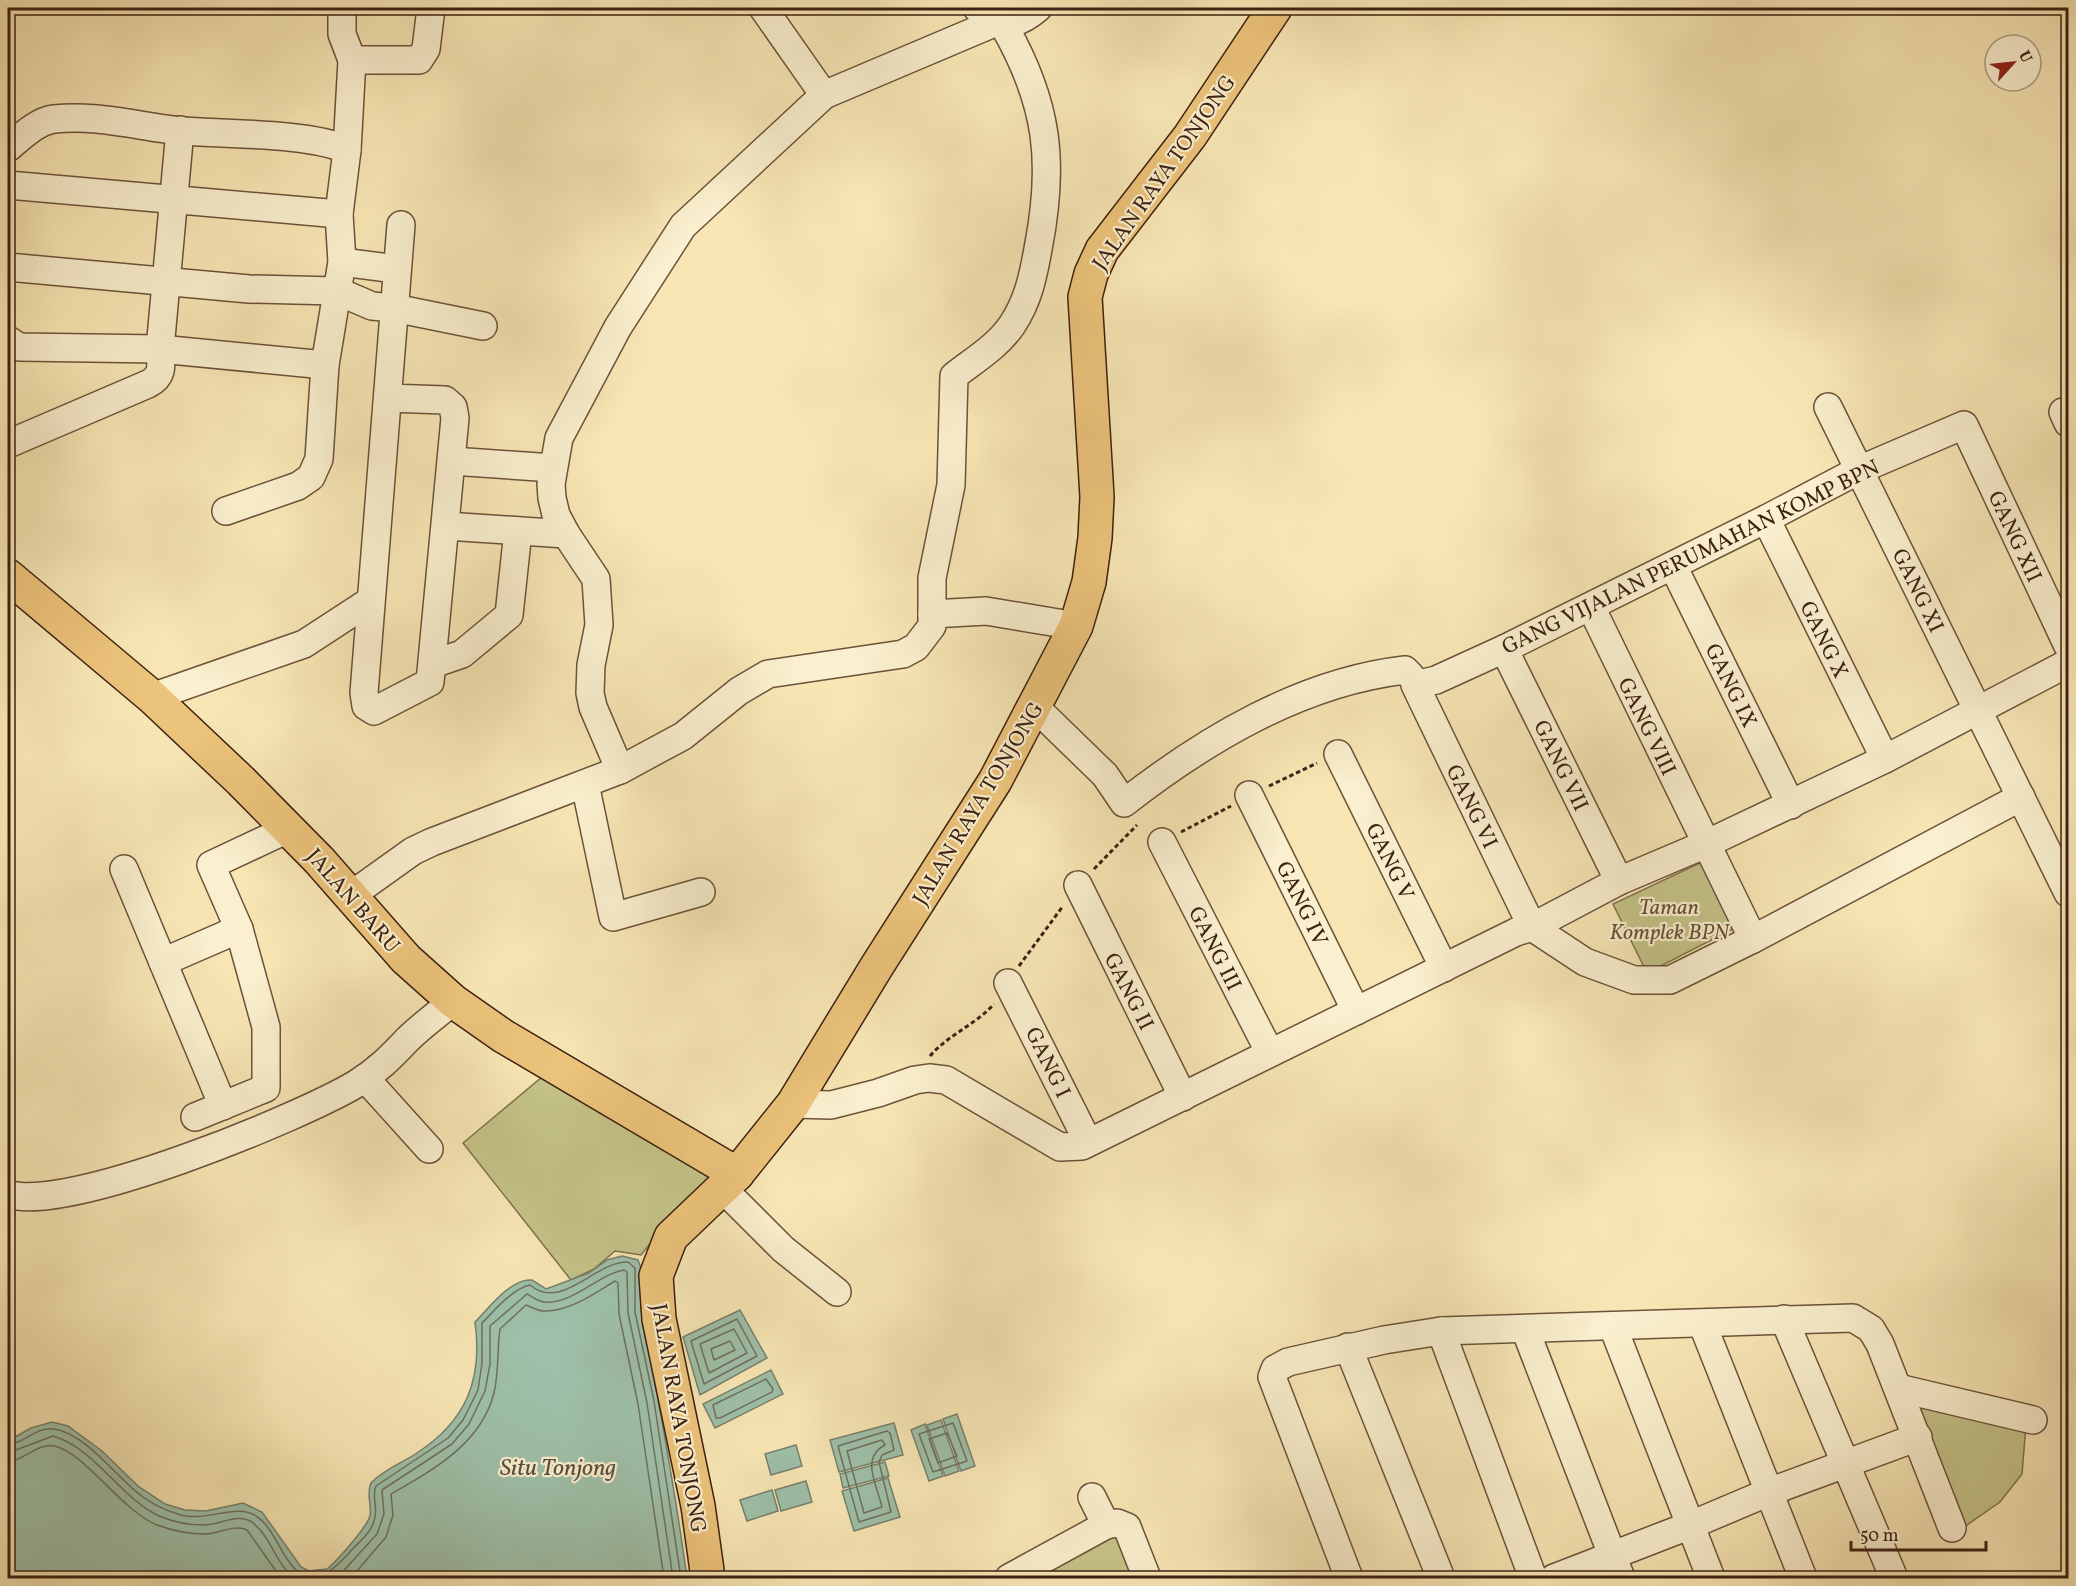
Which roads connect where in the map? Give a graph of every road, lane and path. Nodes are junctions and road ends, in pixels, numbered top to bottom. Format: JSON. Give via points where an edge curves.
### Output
{"nodes":[{"id":1,"x":342,"y":8,"type":"edge"},
{"id":2,"x":431,"y":8,"type":"edge"},
{"id":3,"x":763,"y":8,"type":"edge"},
{"id":4,"x":1038,"y":8,"type":"edge"},
{"id":5,"x":1275,"y":8,"type":"edge"},
{"id":6,"x":992,"y":19,"type":"edge"},
{"id":7,"x":352,"y":60,"type":"junction"},
{"id":8,"x":824,"y":95,"type":"junction"},
{"id":9,"x":180,"y":130,"type":"junction"},
{"id":10,"x":8,"y":148,"type":"edge"},
{"id":11,"x":347,"y":150,"type":"junction"},
{"id":12,"x":8,"y":185,"type":"edge"},
{"id":13,"x":172,"y":201,"type":"junction"},
{"id":14,"x":339,"y":214,"type":"junction"},
{"id":15,"x":400,"y":225,"type":"dead end"},
{"id":16,"x":342,"y":262,"type":"junction"},
{"id":17,"x":8,"y":267,"type":"edge"},
{"id":18,"x":396,"y":269,"type":"junction"},
{"id":19,"x":166,"y":282,"type":"junction"},
{"id":20,"x":337,"y":291,"type":"junction"},
{"id":21,"x":394,"y":308,"type":"junction"},
{"id":22,"x":483,"y":326,"type":"dead end"},
{"id":23,"x":8,"y":340,"type":"edge"},
{"id":24,"x":160,"y":349,"type":"junction"},
{"id":25,"x":325,"y":365,"type":"junction"},
{"id":26,"x":387,"y":398,"type":"junction"},
{"id":27,"x":1828,"y":407,"type":"dead end"},
{"id":28,"x":1964,"y":425,"type":"joint"},
{"id":29,"x":8,"y":444,"type":"edge"},
{"id":30,"x":452,"y":461,"type":"junction"},
{"id":31,"x":553,"y":468,"type":"junction"},
{"id":32,"x":1859,"y":470,"type":"junction"},
{"id":33,"x":226,"y":511,"type":"dead end"},
{"id":34,"x":1766,"y":519,"type":"junction"},
{"id":35,"x":446,"y":526,"type":"junction"},
{"id":36,"x":518,"y":531,"type":"junction"},
{"id":37,"x":566,"y":534,"type":"junction"},
{"id":38,"x":1673,"y":566,"type":"junction"},
{"id":39,"x":8,"y":576,"type":"edge"},
{"id":40,"x":370,"y":601,"type":"junction"},
{"id":41,"x":1591,"y":607,"type":"junction"},
{"id":42,"x":932,"y":614,"type":"junction"},
{"id":43,"x":1076,"y":626,"type":"junction"},
{"id":44,"x":2068,"y":646,"type":"edge"},
{"id":45,"x":1504,"y":649,"type":"junction"},
{"id":46,"x":2068,"y":663,"type":"edge"},
{"id":47,"x":433,"y":664,"type":"junction"},
{"id":48,"x":1412,"y":680,"type":"junction"},
{"id":49,"x":152,"y":698,"type":"junction"},
{"id":50,"x":1036,"y":708,"type":"junction"},
{"id":51,"x":1978,"y":710,"type":"junction"},
{"id":52,"x":1338,"y":754,"type":"dead end"},
{"id":53,"x":1885,"y":759,"type":"junction"},
{"id":54,"x":620,"y":770,"type":"junction"},
{"id":55,"x":585,"y":784,"type":"junction"},
{"id":56,"x":1249,"y":795,"type":"dead end"},
{"id":57,"x":2021,"y":797,"type":"junction"},
{"id":58,"x":1791,"y":805,"type":"junction"},
{"id":59,"x":1130,"y":814,"type":"junction"},
{"id":60,"x":290,"y":828,"type":"junction"},
{"id":61,"x":1162,"y":842,"type":"joint"},
{"id":62,"x":1706,"y":844,"type":"junction"},
{"id":63,"x":124,"y":869,"type":"dead end"},
{"id":64,"x":1619,"y":881,"type":"junction"},
{"id":65,"x":1077,"y":885,"type":"junction"},
{"id":66,"x":700,"y":892,"type":"dead end"},
{"id":67,"x":2068,"y":893,"type":"edge"},
{"id":68,"x":350,"y":896,"type":"junction"},
{"id":69,"x":1532,"y":927,"type":"junction"},
{"id":70,"x":239,"y":929,"type":"junction"},
{"id":71,"x":1753,"y":939,"type":"junction"},
{"id":72,"x":163,"y":962,"type":"junction"},
{"id":73,"x":1444,"y":968,"type":"junction"},
{"id":74,"x":1008,"y":983,"type":"junction"},
{"id":75,"x":453,"y":1001,"type":"junction"},
{"id":76,"x":1356,"y":1011,"type":"junction"},
{"id":77,"x":1270,"y":1053,"type":"junction"},
{"id":78,"x":365,"y":1078,"type":"junction"},
{"id":79,"x":915,"y":1080,"type":"junction"},
{"id":80,"x":1183,"y":1096,"type":"junction"},
{"id":81,"x":793,"y":1104,"type":"junction"},
{"id":82,"x":223,"y":1106,"type":"junction"},
{"id":83,"x":195,"y":1117,"type":"dead end"},
{"id":84,"x":1088,"y":1142,"type":"junction"},
{"id":85,"x":429,"y":1149,"type":"dead end"},
{"id":86,"x":730,"y":1181,"type":"junction"},
{"id":87,"x":8,"y":1194,"type":"edge"},
{"id":88,"x":837,"y":1292,"type":"dead end"},
{"id":89,"x":1784,"y":1319,"type":"junction"},
{"id":90,"x":1702,"y":1323,"type":"junction"},
{"id":91,"x":1613,"y":1327,"type":"junction"},
{"id":92,"x":1525,"y":1329,"type":"junction"},
{"id":93,"x":1442,"y":1331,"type":"junction"},
{"id":94,"x":1348,"y":1347,"type":"junction"},
{"id":95,"x":1898,"y":1388,"type":"junction"},
{"id":96,"x":2033,"y":1420,"type":"dead end"},
{"id":97,"x":1918,"y":1437,"type":"junction"},
{"id":98,"x":1846,"y":1463,"type":"junction"},
{"id":99,"x":1769,"y":1492,"type":"junction"},
{"id":100,"x":1092,"y":1497,"type":"dead end"},
{"id":101,"x":1106,"y":1525,"type":"junction"},
{"id":102,"x":1691,"y":1525,"type":"junction"},
{"id":103,"x":1952,"y":1528,"type":"dead end"},
{"id":104,"x":1616,"y":1568,"type":"edge"},
{"id":105,"x":708,"y":1578,"type":"edge"},
{"id":106,"x":1009,"y":1578,"type":"edge"},
{"id":107,"x":1147,"y":1578,"type":"edge"},
{"id":108,"x":1349,"y":1578,"type":"edge"},
{"id":109,"x":1441,"y":1578,"type":"edge"},
{"id":110,"x":1533,"y":1578,"type":"edge"},
{"id":111,"x":1554,"y":1578,"type":"edge"},
{"id":112,"x":1711,"y":1578,"type":"edge"},
{"id":113,"x":1803,"y":1578,"type":"edge"},
{"id":114,"x":1894,"y":1578,"type":"edge"}],
"edges":[{"from":1,"to":7,"type":"street","via":[[342,34]]},
{"from":2,"to":7,"type":"street","via":[[426,49],[419,60]]},
{"from":3,"to":8,"type":"street"},
{"from":4,"to":6,"type":"street","via":[[1018,21]]},
{"from":5,"to":43,"type":"main road","name":"JALAN RAYA TONJONG","via":[[1190,136],[1102,250],[1091,273],[1085,297],[1096,528],[1089,582]]},
{"from":6,"to":8,"type":"street"},
{"from":6,"to":42,"type":"street","via":[[1019,55],[1042,118],[1047,197],[1029,295],[1011,327],[954,376],[951,485],[932,578]]},
{"from":7,"to":11,"type":"street"},
{"from":8,"to":31,"type":"street","via":[[683,226],[618,327],[559,438]]},
{"from":9,"to":10,"type":"street","via":[[117,121],[52,119],[28,131]]},
{"from":9,"to":11,"type":"street","via":[[290,139],[337,145]]},
{"from":9,"to":13,"type":"street"},
{"from":11,"to":14,"type":"street"},
{"from":12,"to":13,"type":"street"},
{"from":13,"to":14,"type":"street"},
{"from":13,"to":19,"type":"street"},
{"from":14,"to":16,"type":"street"},
{"from":15,"to":18,"type":"street"},
{"from":16,"to":18,"type":"street"},
{"from":16,"to":20,"type":"street"},
{"from":17,"to":19,"type":"street"},
{"from":18,"to":21,"type":"street"},
{"from":19,"to":20,"type":"street"},
{"from":19,"to":24,"type":"street"},
{"from":20,"to":21,"type":"street","via":[[372,306]]},
{"from":20,"to":25,"type":"street"},
{"from":21,"to":22,"type":"street"},
{"from":21,"to":26,"type":"street"},
{"from":23,"to":24,"type":"street","via":[[19,347]]},
{"from":24,"to":25,"type":"street"},
{"from":24,"to":29,"type":"street","via":[[162,372],[156,380]]},
{"from":25,"to":33,"type":"street","via":[[319,459],[311,477],[298,486]]},
{"from":26,"to":30,"type":"street","via":[[445,400],[453,407]]},
{"from":26,"to":40,"type":"street"},
{"from":27,"to":32,"type":"street","name":"GANG XI"},
{"from":28,"to":32,"type":"street","name":"GANG VIJALAN PERUMAHAN KOMP BPN"},
{"from":28,"to":44,"type":"street","name":"GANG XII"},
{"from":30,"to":31,"type":"street"},
{"from":30,"to":35,"type":"street"},
{"from":31,"to":37,"type":"street","via":[[552,498]]},
{"from":32,"to":34,"type":"street","name":"GANG VIJALAN PERUMAHAN KOMP BPN"},
{"from":32,"to":51,"type":"street","name":"GANG XI"},
{"from":34,"to":38,"type":"street","name":"GANG VIJALAN PERUMAHAN KOMP BPN"},
{"from":34,"to":53,"type":"street","name":"GANG X"},
{"from":35,"to":36,"type":"street"},
{"from":35,"to":47,"type":"street"},
{"from":36,"to":37,"type":"street"},
{"from":36,"to":47,"type":"street","via":[[510,615],[462,654]]},
{"from":37,"to":54,"type":"street","via":[[596,579],[599,625],[590,693],[592,707]]},
{"from":38,"to":41,"type":"street","name":"GANG VIJALAN PERUMAHAN KOMP BPN"},
{"from":38,"to":58,"type":"street","name":"GANG IX"},
{"from":39,"to":49,"type":"main road","name":"JALAN BARU"},
{"from":40,"to":47,"type":"street","via":[[366,706],[374,711],[419,689],[430,682]]},
{"from":40,"to":49,"type":"street","via":[[304,644]]},
{"from":41,"to":45,"type":"street","name":"GANG VIJALAN PERUMAHAN KOMP BPN"},
{"from":41,"to":62,"type":"street","name":"GANG VIII"},
{"from":42,"to":43,"type":"street","via":[[986,611]]},
{"from":42,"to":54,"type":"street","via":[[932,626],[926,636],[903,654],[768,674],[739,691],[682,736]]},
{"from":43,"to":50,"type":"main road","name":"JALAN RAYA TONJONG"},
{"from":45,"to":48,"type":"street","name":"GANG VIJALAN PERUMAHAN KOMP BPN","via":[[1436,680]]},
{"from":45,"to":64,"type":"street","name":"GANG VII"},
{"from":46,"to":51,"type":"street"},
{"from":48,"to":59,"type":"street","via":[[1405,670],[1375,673],[1312,692],[1166,770]]},
{"from":48,"to":69,"type":"street","name":"GANG VI"},
{"from":49,"to":60,"type":"main road","name":"JALAN BARU"},
{"from":50,"to":59,"type":"street","via":[[1106,775]]},
{"from":50,"to":81,"type":"main road","name":"JALAN RAYA TONJONG","via":[[995,781]]},
{"from":51,"to":53,"type":"street"},
{"from":51,"to":57,"type":"street","name":"GANG XI"},
{"from":52,"to":73,"type":"street","name":"GANG V"},
{"from":53,"to":58,"type":"street"},
{"from":54,"to":55,"type":"street"},
{"from":55,"to":66,"type":"street","via":[[613,917]]},
{"from":55,"to":68,"type":"street","via":[[432,842]]},
{"from":56,"to":76,"type":"street","name":"GANG IV"},
{"from":57,"to":67,"type":"street","name":"GANG XI"},
{"from":57,"to":71,"type":"street"},
{"from":58,"to":62,"type":"street"},
{"from":59,"to":61,"type":"path","via":[[1149,846]]},
{"from":59,"to":65,"type":"path"},
{"from":60,"to":68,"type":"main road","name":"JALAN BARU"},
{"from":60,"to":70,"type":"street","via":[[211,865]]},
{"from":61,"to":77,"type":"street","name":"GANG III"},
{"from":62,"to":64,"type":"street"},
{"from":62,"to":71,"type":"street","name":"GANG VIII"},
{"from":63,"to":72,"type":"street"},
{"from":64,"to":69,"type":"street"},
{"from":65,"to":74,"type":"path"},
{"from":65,"to":80,"type":"street","name":"GANG II"},
{"from":68,"to":75,"type":"main road","name":"JALAN BARU","via":[[406,959]]},
{"from":69,"to":71,"type":"street","via":[[1585,962],[1634,980],[1670,980]]},
{"from":69,"to":73,"type":"street"},
{"from":70,"to":72,"type":"street"},
{"from":70,"to":82,"type":"street","via":[[266,1027],[266,1088]]},
{"from":72,"to":82,"type":"street"},
{"from":73,"to":76,"type":"street"},
{"from":74,"to":79,"type":"path","via":[[979,1021],[939,1046]]},
{"from":74,"to":84,"type":"street","name":"GANG I"},
{"from":75,"to":78,"type":"street","via":[[393,1058]]},
{"from":75,"to":86,"type":"main road","name":"JALAN BARU"},
{"from":76,"to":77,"type":"street"},
{"from":77,"to":80,"type":"street"},
{"from":78,"to":85,"type":"street"},
{"from":78,"to":87,"type":"street","via":[[269,1127],[120,1180],[35,1197]]},
{"from":79,"to":81,"type":"street","via":[[831,1105]]},
{"from":79,"to":84,"type":"street","via":[[946,1080],[1060,1147]]},
{"from":80,"to":84,"type":"street"},
{"from":81,"to":86,"type":"main road","name":"JALAN RAYA TONJONG"},
{"from":82,"to":83,"type":"street"},
{"from":86,"to":88,"type":"street","via":[[783,1249]]},
{"from":86,"to":105,"type":"main road","name":"JALAN RAYA TONJONG","via":[[671,1237],[656,1276],[659,1319],[698,1506]]},
{"from":89,"to":90,"type":"street"},
{"from":89,"to":95,"type":"street","via":[[1853,1318],[1863,1322],[1880,1344]]},
{"from":89,"to":98,"type":"street"},
{"from":90,"to":91,"type":"street"},
{"from":90,"to":99,"type":"street"},
{"from":91,"to":92,"type":"street"},
{"from":91,"to":102,"type":"street"},
{"from":92,"to":93,"type":"street"},
{"from":92,"to":104,"type":"street"},
{"from":93,"to":94,"type":"street"},
{"from":93,"to":110,"type":"street"},
{"from":94,"to":108,"type":"street","via":[[1288,1362],[1275,1369],[1272,1377]]},
{"from":94,"to":109,"type":"street"},
{"from":95,"to":96,"type":"street"},
{"from":95,"to":97,"type":"street"},
{"from":97,"to":98,"type":"street"},
{"from":97,"to":103,"type":"street"},
{"from":98,"to":99,"type":"street"},
{"from":98,"to":114,"type":"street"},
{"from":99,"to":102,"type":"street"},
{"from":99,"to":113,"type":"street"},
{"from":100,"to":101,"type":"street"},
{"from":101,"to":106,"type":"street"},
{"from":101,"to":107,"type":"street","via":[[1118,1523],[1127,1527]]},
{"from":102,"to":104,"type":"street"},
{"from":102,"to":112,"type":"street"},
{"from":104,"to":111,"type":"street"}]}
